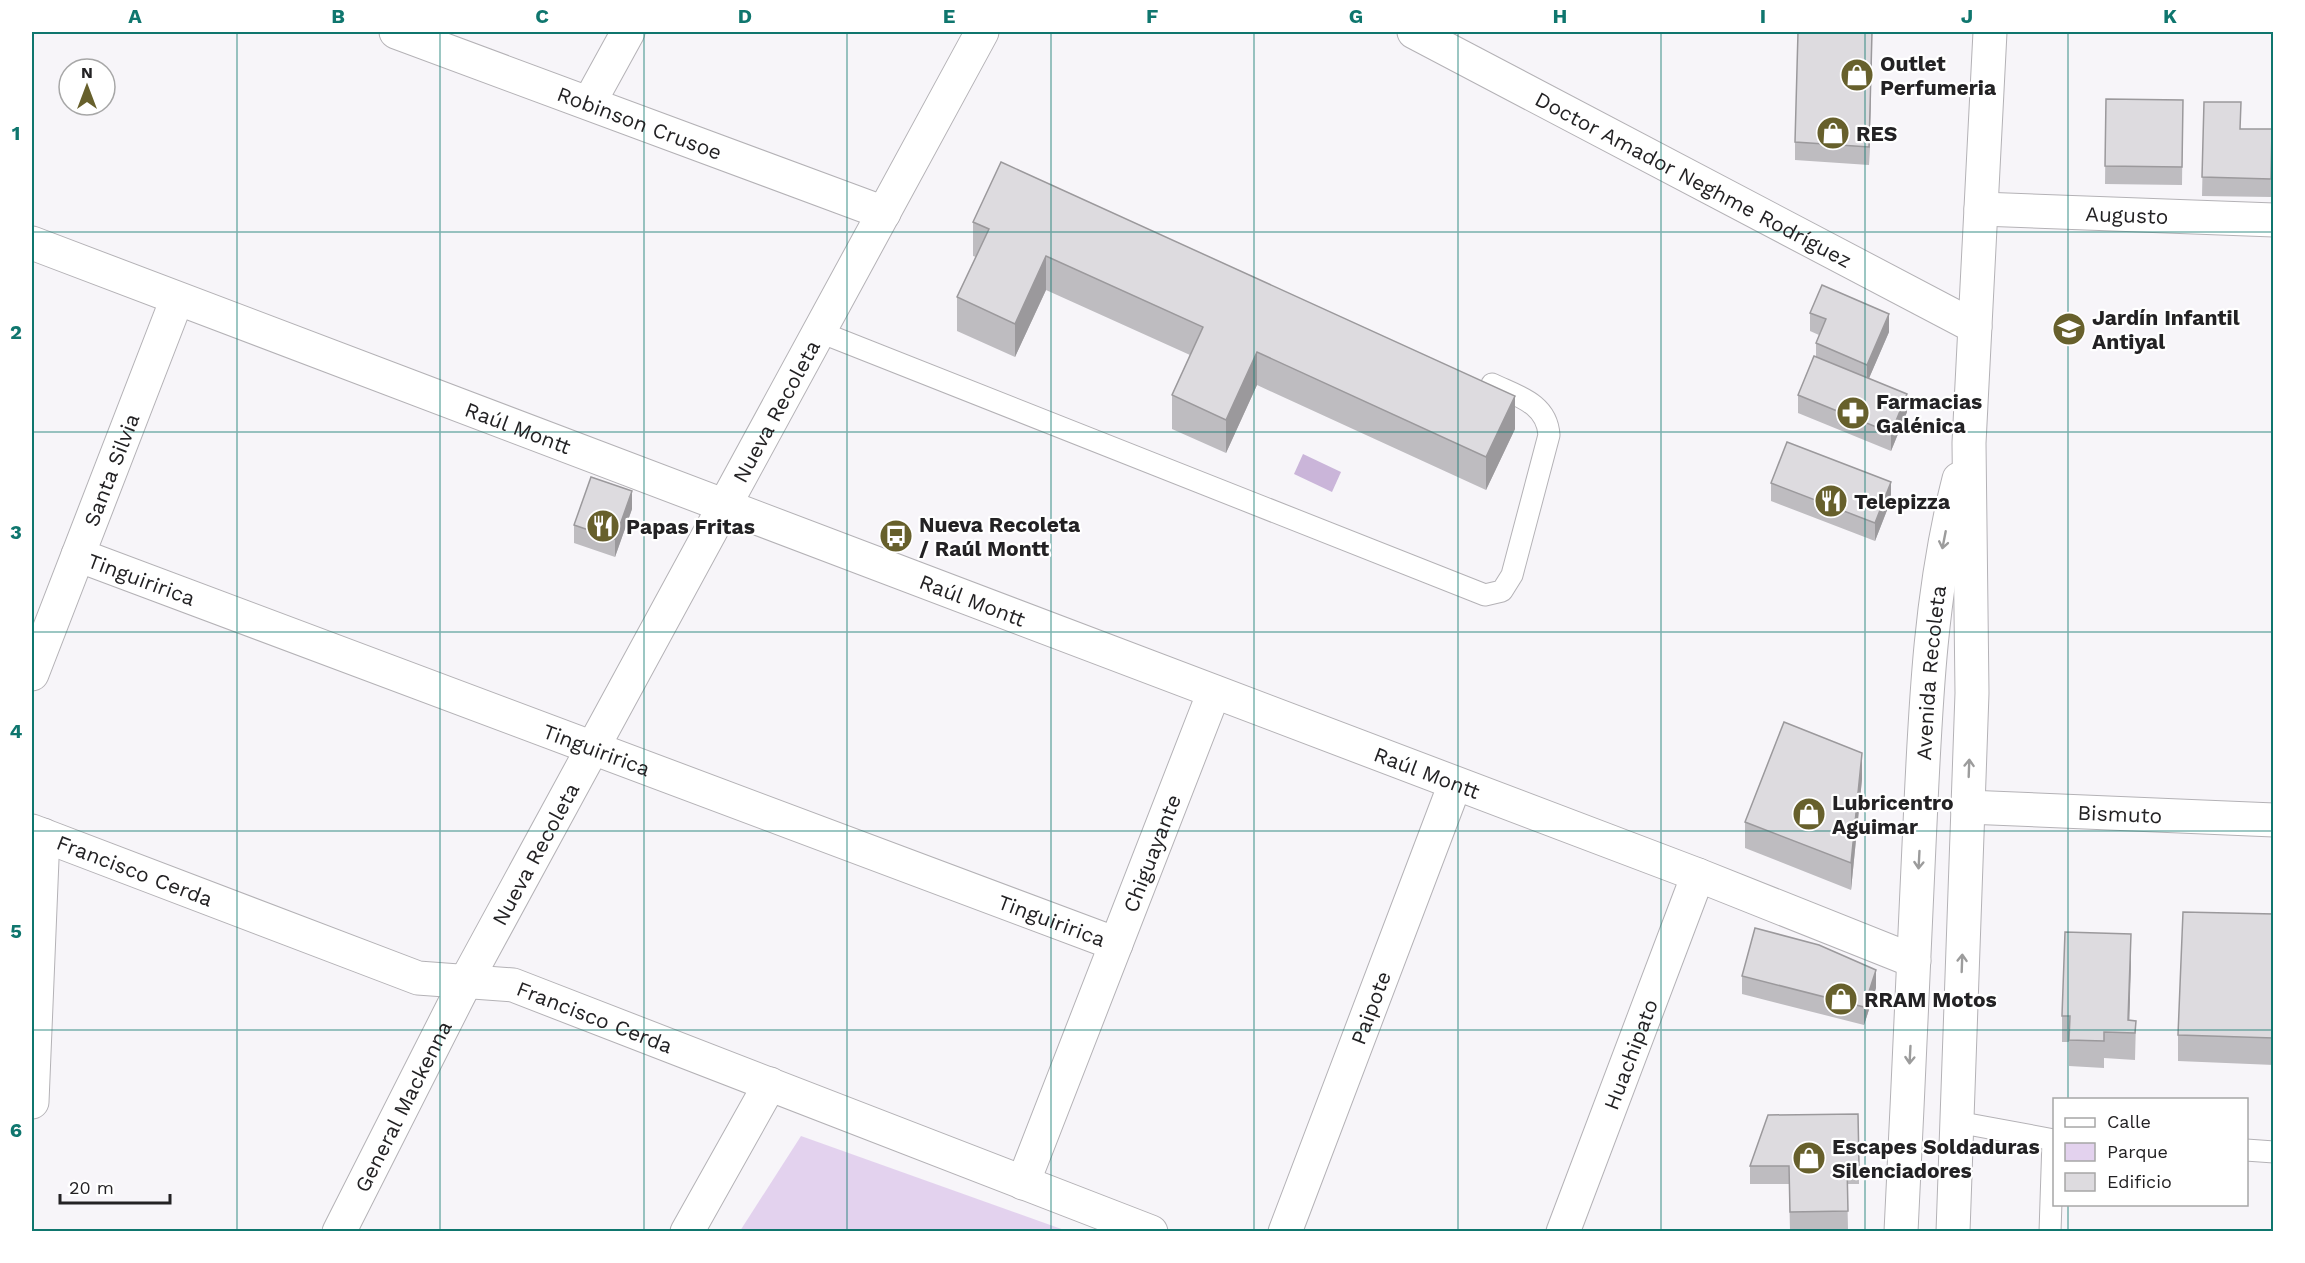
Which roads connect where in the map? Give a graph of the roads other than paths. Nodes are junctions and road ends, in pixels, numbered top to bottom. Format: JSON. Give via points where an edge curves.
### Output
{"nodes":[{"id":1,"x":396,"y":32,"type":"edge"},
{"id":2,"x":628,"y":32,"type":"edge"},
{"id":3,"x":981,"y":32,"type":"edge"},
{"id":4,"x":1414,"y":32,"type":"edge"},
{"id":5,"x":1990,"y":32,"type":"edge"},
{"id":6,"x":589,"y":103,"type":"junction"},
{"id":7,"x":1981,"y":209,"type":"junction"},
{"id":8,"x":884,"y":213,"type":"junction"},
{"id":9,"x":2274,"y":220,"type":"edge"},
{"id":10,"x":32,"y":243,"type":"edge"},
{"id":11,"x":177,"y":299,"type":"junction"},
{"id":12,"x":1975,"y":327,"type":"junction"},
{"id":13,"x":819,"y":332,"type":"junction"},
{"id":14,"x":1492,"y":384,"type":"edge"},
{"id":15,"x":1969,"y":443,"type":"junction"},
{"id":16,"x":725,"y":506,"type":"junction"},
{"id":17,"x":78,"y":555,"type":"junction"},
{"id":18,"x":32,"y":674,"type":"edge"},
{"id":19,"x":1214,"y":692,"type":"junction"},
{"id":20,"x":592,"y":749,"type":"junction"},
{"id":21,"x":1455,"y":784,"type":"junction"},
{"id":22,"x":1967,"y":807,"type":"junction"},
{"id":23,"x":2274,"y":820,"type":"edge"},
{"id":24,"x":37,"y":833,"type":"edge"},
{"id":25,"x":1698,"y":875,"type":"junction"},
{"id":26,"x":1116,"y":944,"type":"junction"},
{"id":27,"x":1914,"y":961,"type":"junction"},
{"id":28,"x":466,"y":981,"type":"junction"},
{"id":29,"x":770,"y":1084,"type":"junction"},
{"id":30,"x":32,"y":1102,"type":"edge"},
{"id":31,"x":1957,"y":1122,"type":"junction"},
{"id":32,"x":2053,"y":1140,"type":"edge"},
{"id":33,"x":2248,"y":1150,"type":"edge"},
{"id":34,"x":2274,"y":1152,"type":"edge"},
{"id":35,"x":2053,"y":1163,"type":"edge"},
{"id":36,"x":1023,"y":1183,"type":"junction"},
{"id":37,"x":339,"y":1232,"type":"edge"},
{"id":38,"x":687,"y":1232,"type":"edge"},
{"id":39,"x":1151,"y":1232,"type":"edge"},
{"id":40,"x":1285,"y":1232,"type":"edge"},
{"id":41,"x":1563,"y":1232,"type":"edge"},
{"id":42,"x":1901,"y":1232,"type":"edge"},
{"id":43,"x":1953,"y":1232,"type":"edge"},
{"id":44,"x":2050,"y":1232,"type":"edge"}],
"edges":[{"from":1,"to":6,"type":"street","name":"Robinson Crusoe"},
{"from":2,"to":6,"type":"street"},
{"from":3,"to":8,"type":"street","name":"Nueva Recoleta"},
{"from":4,"to":12,"type":"street","name":"Doctor Amador Neghme Rodríguez"},
{"from":5,"to":7,"type":"street","name":"Avenida Recoleta"},
{"from":6,"to":8,"type":"street","name":"Robinson Crusoe"},
{"from":7,"to":9,"type":"street","name":"Augusto"},
{"from":7,"to":12,"type":"street","name":"Avenida Recoleta"},
{"from":8,"to":13,"type":"street","name":"Nueva Recoleta"},
{"from":10,"to":11,"type":"street","name":"Raúl Montt"},
{"from":11,"to":16,"type":"street","name":"Raúl Montt"},
{"from":11,"to":17,"type":"street","name":"Santa Silvia"},
{"from":12,"to":15,"type":"street","name":"Avenida Recoleta"},
{"from":13,"to":14,"type":"lane","via":[[1485,596],[1502,591],[1512,575],[1549,435],[1541,410]]},
{"from":13,"to":16,"type":"street","name":"Nueva Recoleta"},
{"from":22,"to":15,"type":"street","name":"Avenida Recoleta","one_way":true,"via":[[1972,615]]},
{"from":15,"to":27,"type":"street","name":"Avenida Recoleta","one_way":true,"via":[[1945,533],[1930,633]]},
{"from":16,"to":19,"type":"street","name":"Raúl Montt"},
{"from":16,"to":20,"type":"street","name":"Nueva Recoleta"},
{"from":17,"to":18,"type":"street","name":"Santa Silvia"},
{"from":17,"to":20,"type":"street","name":"Tinguiririca"},
{"from":19,"to":21,"type":"street","name":"Raúl Montt"},
{"from":19,"to":26,"type":"street","name":"Chiguayante"},
{"from":20,"to":26,"type":"street","name":"Tinguiririca"},
{"from":20,"to":28,"type":"street","name":"Nueva Recoleta"},
{"from":21,"to":25,"type":"street","name":"Raúl Montt"},
{"from":21,"to":40,"type":"street","name":"Paipote"},
{"from":22,"to":23,"type":"street","name":"Bismuto"},
{"from":31,"to":22,"type":"street","name":"Avenida Recoleta","one_way":true},
{"from":24,"to":28,"type":"street","name":"Francisco Cerda","via":[[418,978]]},
{"from":24,"to":30,"type":"street"},
{"from":25,"to":27,"type":"street","name":"Raúl Montt"},
{"from":25,"to":41,"type":"street","name":"Huachipato"},
{"from":26,"to":36,"type":"street","name":"Chiguayante"},
{"from":27,"to":42,"type":"street","name":"Avenida Recoleta","one_way":true},
{"from":28,"to":29,"type":"street","name":"Francisco Cerda","via":[[513,985]]},
{"from":28,"to":37,"type":"street","name":"General Mackenna"},
{"from":29,"to":36,"type":"street","name":"Francisco Cerda"},
{"from":29,"to":38,"type":"street"},
{"from":31,"to":32,"type":"lane"},
{"from":31,"to":43,"type":"street","name":"Avenida Recoleta"},
{"from":33,"to":34,"type":"lane"},
{"from":35,"to":44,"type":"lane"},
{"from":36,"to":39,"type":"street","name":"Francisco Cerda"}]}
